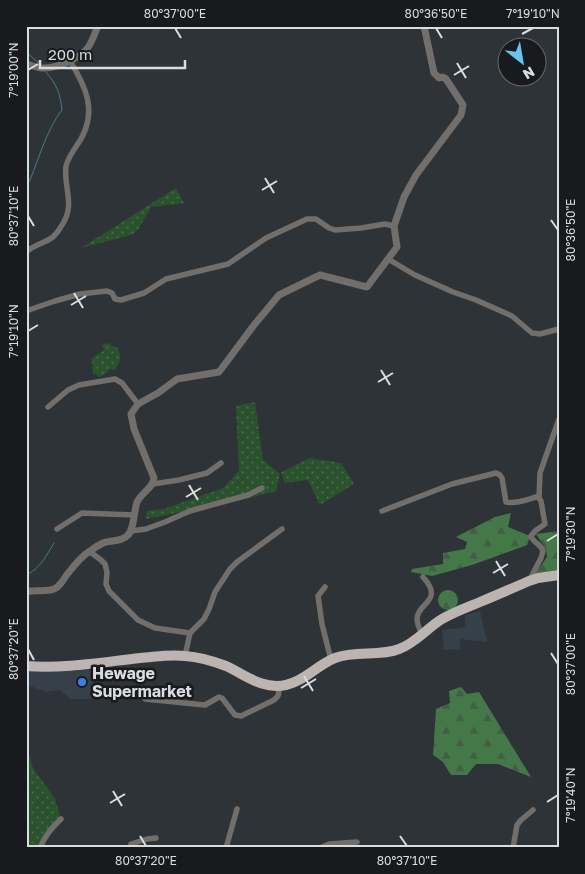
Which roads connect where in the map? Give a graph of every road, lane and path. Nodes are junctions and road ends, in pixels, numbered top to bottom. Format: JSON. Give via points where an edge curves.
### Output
{"nodes":[{"id":1,"x":98,"y":26,"type":"edge"},
{"id":2,"x":424,"y":26,"type":"edge"},
{"id":3,"x":70,"y":61,"type":"junction"},
{"id":4,"x":26,"y":64,"type":"edge"},
{"id":5,"x":394,"y":226,"type":"junction"},
{"id":6,"x":26,"y":252,"type":"edge"},
{"id":7,"x":388,"y":259,"type":"junction"},
{"id":8,"x":26,"y":311,"type":"edge"},
{"id":9,"x":559,"y":330,"type":"edge"},
{"id":10,"x":138,"y":404,"type":"junction"},
{"id":11,"x":48,"y":407,"type":"dead end"},
{"id":12,"x":559,"y":420,"type":"edge"},
{"id":13,"x":221,"y":463,"type":"dead end"},
{"id":14,"x":153,"y":484,"type":"junction"},
{"id":15,"x":262,"y":488,"type":"dead end"},
{"id":16,"x":539,"y":498,"type":"junction"},
{"id":17,"x":382,"y":511,"type":"dead end"},
{"id":18,"x":134,"y":515,"type":"junction"},
{"id":19,"x":57,"y":529,"type":"dead end"},
{"id":20,"x":282,"y":529,"type":"dead end"},
{"id":21,"x":130,"y":532,"type":"junction"},
{"id":22,"x":89,"y":552,"type":"junction"},
{"id":23,"x":559,"y":575,"type":"edge"},
{"id":24,"x":423,"y":577,"type":"dead end"},
{"id":25,"x":529,"y":581,"type":"junction"},
{"id":26,"x":325,"y":588,"type":"dead end"},
{"id":27,"x":26,"y":592,"type":"edge"},
{"id":28,"x":190,"y":633,"type":"junction"},
{"id":29,"x":422,"y":634,"type":"junction"},
{"id":30,"x":185,"y":656,"type":"junction"},
{"id":31,"x":332,"y":660,"type":"junction"},
{"id":32,"x":26,"y":666,"type":"edge"},
{"id":33,"x":280,"y":686,"type":"junction"},
{"id":34,"x":145,"y":699,"type":"dead end"},
{"id":35,"x":237,"y":809,"type":"dead end"},
{"id":36,"x":534,"y":810,"type":"dead end"},
{"id":37,"x":61,"y":819,"type":"dead end"},
{"id":38,"x":156,"y":838,"type":"dead end"},
{"id":39,"x":357,"y":842,"type":"dead end"},
{"id":40,"x":40,"y":848,"type":"edge"},
{"id":41,"x":132,"y":848,"type":"edge"},
{"id":42,"x":226,"y":848,"type":"edge"},
{"id":43,"x":320,"y":848,"type":"edge"},
{"id":44,"x":513,"y":848,"type":"edge"}],
"edges":[{"from":1,"to":3,"type":"street","via":[[85,51]]},
{"from":2,"to":5,"type":"street","via":[[434,74],[446,79],[463,105],[461,115],[416,175]]},
{"from":3,"to":4,"type":"street","via":[[50,68]]},
{"from":3,"to":6,"type":"street","via":[[80,77],[89,103],[89,121],[67,163],[68,210],[64,224],[52,237]]},
{"from":5,"to":7,"type":"street","via":[[397,247]]},
{"from":5,"to":8,"type":"street","via":[[385,224],[335,230],[316,219],[306,219],[266,238],[228,264],[166,279],[144,293],[121,300],[107,291],[80,294]]},
{"from":7,"to":9,"type":"street","via":[[414,275],[512,316],[532,333]]},
{"from":7,"to":10,"type":"street","via":[[366,287],[320,274],[278,295],[219,372],[177,379]]},
{"from":10,"to":11,"type":"street","via":[[115,379],[79,385]]},
{"from":10,"to":14,"type":"street","via":[[131,414],[154,478]]},
{"from":12,"to":16,"type":"street","via":[[540,473]]},
{"from":13,"to":14,"type":"street","via":[[207,473]]},
{"from":14,"to":18,"type":"street","via":[[138,501]]},
{"from":15,"to":21,"type":"street"},
{"from":16,"to":17,"type":"street","via":[[506,502],[502,478],[496,473],[452,484]]},
{"from":16,"to":25,"type":"street","via":[[544,524],[531,536],[543,551]]},
{"from":18,"to":19,"type":"street","via":[[82,513]]},
{"from":18,"to":21,"type":"street"},
{"from":20,"to":28,"type":"street","via":[[230,569],[215,592],[204,619]]},
{"from":21,"to":22,"type":"street","via":[[121,540],[104,543]]},
{"from":22,"to":27,"type":"street","via":[[56,588]]},
{"from":22,"to":28,"type":"street","via":[[104,564],[109,591],[138,620],[155,628]]},
{"from":23,"to":25,"type":"highway"},
{"from":24,"to":29,"type":"street","via":[[431,592],[417,617]]},
{"from":25,"to":29,"type":"highway","via":[[452,614]]},
{"from":26,"to":31,"type":"street","via":[[318,596]]},
{"from":28,"to":30,"type":"street"},
{"from":29,"to":31,"type":"highway","via":[[394,651],[351,654]]},
{"from":30,"to":32,"type":"highway","via":[[53,667]]},
{"from":30,"to":33,"type":"highway","via":[[222,665],[260,684]]},
{"from":31,"to":33,"type":"highway","via":[[298,681]]},
{"from":33,"to":34,"type":"street","via":[[274,700],[241,716],[235,715],[219,697],[205,705]]},
{"from":35,"to":42,"type":"street"},
{"from":36,"to":44,"type":"street","via":[[517,826]]},
{"from":37,"to":40,"type":"street","via":[[43,839]]},
{"from":38,"to":41,"type":"street","via":[[131,844]]},
{"from":39,"to":43,"type":"street","via":[[329,844]]}]}
